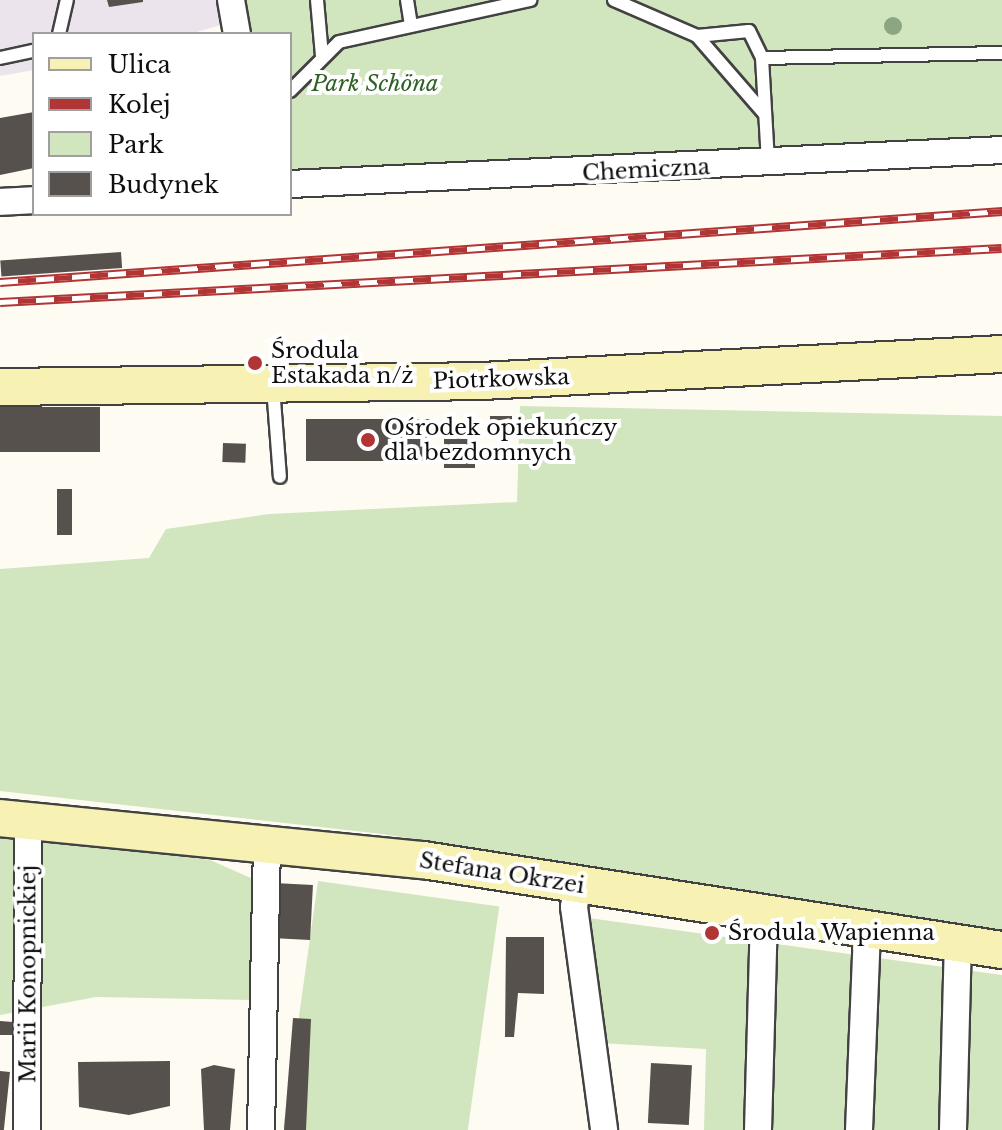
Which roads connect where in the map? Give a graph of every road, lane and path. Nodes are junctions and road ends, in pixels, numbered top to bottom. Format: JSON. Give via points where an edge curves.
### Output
{"nodes":[{"id":1,"x":67,"y":0,"type":"edge"},
{"id":2,"x":231,"y":0,"type":"edge"},
{"id":3,"x":317,"y":0,"type":"edge"},
{"id":4,"x":407,"y":0,"type":"edge"},
{"id":5,"x":530,"y":0,"type":"edge"},
{"id":6,"x":614,"y":0,"type":"edge"},
{"id":7,"x":411,"y":24,"type":"junction"},
{"id":8,"x":59,"y":32,"type":"edge"},
{"id":9,"x":237,"y":32,"type":"edge"},
{"id":10,"x":697,"y":36,"type":"junction"},
{"id":11,"x":32,"y":51,"type":"edge"},
{"id":12,"x":1002,"y":53,"type":"edge"},
{"id":13,"x":322,"y":56,"type":"junction"},
{"id":14,"x":0,"y":58,"type":"edge"},
{"id":15,"x":762,"y":58,"type":"junction"},
{"id":16,"x":292,"y":89,"type":"edge"},
{"id":17,"x":764,"y":113,"type":"junction"},
{"id":18,"x":1002,"y":150,"type":"edge"},
{"id":19,"x":768,"y":162,"type":"junction"},
{"id":20,"x":292,"y":184,"type":"edge"},
{"id":21,"x":32,"y":200,"type":"edge"},
{"id":22,"x":0,"y":202,"type":"edge"},
{"id":23,"x":1002,"y":354,"type":"edge"},
{"id":24,"x":273,"y":384,"type":"junction"},
{"id":25,"x":0,"y":387,"type":"edge"},
{"id":26,"x":280,"y":477,"type":"dead end"},
{"id":27,"x":14,"y":818,"type":"edge"},
{"id":28,"x":267,"y":841,"type":"junction"},
{"id":29,"x":578,"y":884,"type":"junction"},
{"id":30,"x":764,"y":915,"type":"junction"},
{"id":31,"x":867,"y":929,"type":"junction"},
{"id":32,"x":958,"y":942,"type":"junction"},
{"id":33,"x":1002,"y":950,"type":"edge"},
{"id":34,"x":27,"y":1130,"type":"edge"},
{"id":35,"x":261,"y":1130,"type":"edge"},
{"id":36,"x":604,"y":1130,"type":"edge"},
{"id":37,"x":758,"y":1130,"type":"edge"},
{"id":38,"x":859,"y":1130,"type":"edge"},
{"id":39,"x":953,"y":1130,"type":"edge"}],
"edges":[{"from":1,"to":8,"type":"lane"},
{"from":2,"to":9,"type":"street"},
{"from":3,"to":13,"type":"lane"},
{"from":4,"to":7,"type":"lane"},
{"from":5,"to":7,"type":"lane"},
{"from":6,"to":10,"type":"lane"},
{"from":7,"to":13,"type":"lane","via":[[363,32]]},
{"from":10,"to":15,"type":"lane","via":[[749,31]]},
{"from":10,"to":17,"type":"lane"},
{"from":11,"to":14,"type":"lane"},
{"from":12,"to":15,"type":"lane"},
{"from":13,"to":16,"type":"lane"},
{"from":15,"to":17,"type":"lane"},
{"from":17,"to":19,"type":"lane"},
{"from":18,"to":19,"type":"street","name":"Chemiczna"},
{"from":19,"to":20,"type":"street","name":"Chemiczna"},
{"from":21,"to":22,"type":"street"},
{"from":23,"to":24,"type":"street","name":"Piotrkowska"},
{"from":24,"to":25,"type":"street","name":"Piotrkowska"},
{"from":24,"to":26,"type":"lane"},
{"from":27,"to":28,"type":"street","name":"Stefana Okrzei"},
{"from":27,"to":34,"type":"street","name":"Marii Konopnickiej"},
{"from":28,"to":29,"type":"street","name":"Stefana Okrzei"},
{"from":28,"to":35,"type":"street"},
{"from":29,"to":30,"type":"street","name":"Stefana Okrzei"},
{"from":29,"to":36,"type":"street","via":[[574,907]]},
{"from":30,"to":31,"type":"street","name":"Stefana Okrzei"},
{"from":30,"to":37,"type":"street"},
{"from":31,"to":32,"type":"street","name":"Stefana Okrzei"},
{"from":31,"to":38,"type":"street"},
{"from":32,"to":33,"type":"street","name":"Stefana Okrzei"},
{"from":32,"to":39,"type":"street"}]}
